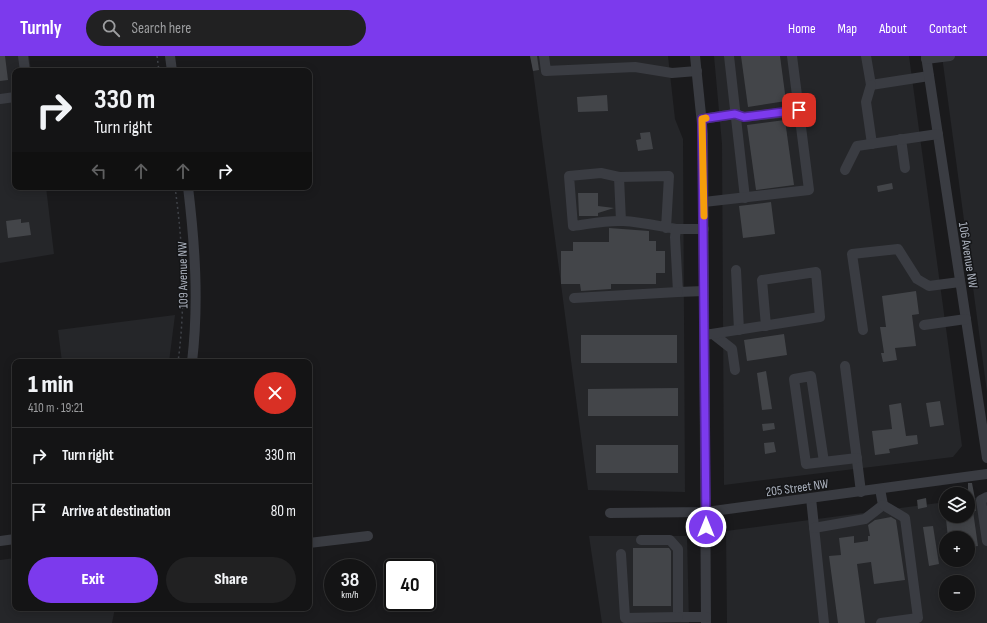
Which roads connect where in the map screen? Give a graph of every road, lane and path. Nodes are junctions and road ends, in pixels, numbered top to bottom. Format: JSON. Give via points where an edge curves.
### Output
{"nodes":[{"id":1,"x":23,"y":56,"type":"edge"},
{"id":2,"x":157,"y":56,"type":"edge"},
{"id":3,"x":170,"y":56,"type":"edge"},
{"id":4,"x":544,"y":56,"type":"edge"},
{"id":5,"x":695,"y":56,"type":"edge"},
{"id":6,"x":729,"y":56,"type":"edge"},
{"id":7,"x":792,"y":56,"type":"edge"},
{"id":8,"x":866,"y":56,"type":"edge"},
{"id":9,"x":950,"y":56,"type":"edge"},
{"id":10,"x":926,"y":58,"type":"edge"},
{"id":11,"x":25,"y":68,"type":"edge"},
{"id":12,"x":159,"y":68,"type":"edge"},
{"id":13,"x":172,"y":68,"type":"edge"},
{"id":14,"x":697,"y":70,"type":"junction"},
{"id":15,"x":929,"y":76,"type":"junction"},
{"id":16,"x":870,"y":86,"type":"junction"},
{"id":17,"x":12,"y":97,"type":"edge"},
{"id":18,"x":0,"y":99,"type":"edge"},
{"id":19,"x":799,"y":110,"type":"junction"},
{"id":20,"x":735,"y":114,"type":"junction"},
{"id":21,"x":702,"y":119,"type":"junction"},
{"id":22,"x":938,"y":134,"type":"junction"},
{"id":23,"x":901,"y":139,"type":"junction"},
{"id":24,"x":872,"y":144,"type":"junction"},
{"id":25,"x":905,"y":168,"type":"dead end"},
{"id":26,"x":845,"y":170,"type":"dead end"},
{"id":27,"x":620,"y":177,"type":"junction"},
{"id":28,"x":175,"y":190,"type":"edge"},
{"id":29,"x":188,"y":190,"type":"edge"},
{"id":30,"x":745,"y":198,"type":"junction"},
{"id":31,"x":704,"y":202,"type":"junction"},
{"id":32,"x":621,"y":221,"type":"junction"},
{"id":33,"x":671,"y":228,"type":"junction"},
{"id":34,"x":704,"y":229,"type":"junction"},
{"id":35,"x":736,"y":270,"type":"dead end"},
{"id":36,"x":960,"y":282,"type":"junction"},
{"id":37,"x":704,"y":291,"type":"junction"},
{"id":38,"x":678,"y":292,"type":"junction"},
{"id":39,"x":574,"y":298,"type":"dead end"},
{"id":40,"x":966,"y":319,"type":"junction"},
{"id":41,"x":924,"y":325,"type":"dead end"},
{"id":42,"x":766,"y":326,"type":"junction"},
{"id":43,"x":739,"y":330,"type":"junction"},
{"id":44,"x":863,"y":330,"type":"dead end"},
{"id":45,"x":709,"y":335,"type":"junction"},
{"id":46,"x":178,"y":359,"type":"edge"},
{"id":47,"x":192,"y":359,"type":"edge"},
{"id":48,"x":845,"y":366,"type":"dead end"},
{"id":49,"x":735,"y":370,"type":"dead end"},
{"id":50,"x":858,"y":458,"type":"junction"},
{"id":51,"x":987,"y":458,"type":"edge"},
{"id":52,"x":824,"y":462,"type":"junction"},
{"id":53,"x":987,"y":474,"type":"edge"},
{"id":54,"x":880,"y":489,"type":"junction"},
{"id":55,"x":861,"y":492,"type":"junction"},
{"id":56,"x":987,"y":497,"type":"edge"},
{"id":57,"x":811,"y":498,"type":"junction"},
{"id":58,"x":883,"y":505,"type":"junction"},
{"id":59,"x":706,"y":512,"type":"junction"},
{"id":60,"x":610,"y":513,"type":"dead end"},
{"id":61,"x":814,"y":528,"type":"junction"},
{"id":62,"x":368,"y":536,"type":"dead end"},
{"id":63,"x":12,"y":539,"type":"edge"},
{"id":64,"x":641,"y":540,"type":"dead end"},
{"id":65,"x":0,"y":541,"type":"edge"},
{"id":66,"x":987,"y":541,"type":"edge"},
{"id":67,"x":312,"y":543,"type":"edge"},
{"id":68,"x":621,"y":554,"type":"dead end"},
{"id":69,"x":678,"y":617,"type":"junction"},
{"id":70,"x":624,"y":620,"type":"edge"},
{"id":71,"x":663,"y":620,"type":"edge"},
{"id":72,"x":706,"y":620,"type":"edge"},
{"id":73,"x":824,"y":623,"type":"edge"},
{"id":74,"x":881,"y":623,"type":"edge"}],
"edges":[{"from":1,"to":11,"type":"street"},
{"from":2,"to":12,"type":"path"},
{"from":3,"to":13,"type":"street"},
{"from":4,"to":14,"type":"street","via":[[546,71],[635,67],[672,74]]},
{"from":5,"to":14,"type":"street"},
{"from":6,"to":20,"type":"street"},
{"from":7,"to":19,"type":"street"},
{"from":8,"to":16,"type":"street"},
{"from":9,"to":10,"type":"street"},
{"from":10,"to":15,"type":"street","name":"106 Avenue NW"},
{"from":14,"to":21,"type":"street"},
{"from":15,"to":16,"type":"street"},
{"from":15,"to":22,"type":"street","name":"106 Avenue NW"},
{"from":16,"to":24,"type":"street","via":[[866,102]]},
{"from":17,"to":18,"type":"street"},
{"from":19,"to":20,"type":"street","via":[[744,117]]},
{"from":19,"to":30,"type":"street","via":[[809,190]]},
{"from":20,"to":21,"type":"street"},
{"from":20,"to":30,"type":"street"},
{"from":21,"to":31,"type":"street"},
{"from":22,"to":23,"type":"street"},
{"from":22,"to":36,"type":"street","name":"106 Avenue NW"},
{"from":23,"to":24,"type":"street"},
{"from":23,"to":25,"type":"street"},
{"from":24,"to":26,"type":"street","via":[[857,146]]},
{"from":27,"to":32,"type":"street"},
{"from":27,"to":32,"type":"street","via":[[601,173],[569,176],[573,226]]},
{"from":27,"to":33,"type":"street","via":[[669,176]]},
{"from":28,"to":46,"type":"path","via":[[184,279]]},
{"from":29,"to":47,"type":"street","name":"109 Avenue NW","via":[[196,273]]},
{"from":30,"to":31,"type":"street"},
{"from":31,"to":34,"type":"street"},
{"from":32,"to":33,"type":"street"},
{"from":33,"to":34,"type":"street"},
{"from":33,"to":38,"type":"street"},
{"from":34,"to":37,"type":"street"},
{"from":35,"to":43,"type":"street"},
{"from":36,"to":40,"type":"street","name":"106 Avenue NW"},
{"from":36,"to":44,"type":"street","via":[[930,286],[917,278],[898,249],[852,254]]},
{"from":37,"to":38,"type":"street"},
{"from":37,"to":45,"type":"street"},
{"from":38,"to":39,"type":"street"},
{"from":40,"to":41,"type":"street"},
{"from":40,"to":51,"type":"street","name":"106 Avenue NW"},
{"from":42,"to":42,"type":"street","via":[[820,317],[816,272],[762,280]]},
{"from":42,"to":43,"type":"street"},
{"from":43,"to":45,"type":"street"},
{"from":45,"to":49,"type":"street","via":[[732,349]]},
{"from":45,"to":59,"type":"street"},
{"from":48,"to":50,"type":"street"},
{"from":50,"to":52,"type":"street"},
{"from":50,"to":55,"type":"street"},
{"from":52,"to":52,"type":"street","via":[[806,464],[794,379],[811,376]]},
{"from":53,"to":54,"type":"street","name":"205 Street NW"},
{"from":54,"to":55,"type":"street","name":"205 Street NW"},
{"from":54,"to":58,"type":"street"},
{"from":55,"to":57,"type":"street","name":"205 Street NW"},
{"from":56,"to":66,"type":"street","via":[[981,500]]},
{"from":57,"to":59,"type":"street","name":"205 Street NW"},
{"from":57,"to":61,"type":"street"},
{"from":58,"to":61,"type":"street","via":[[865,519]]},
{"from":58,"to":74,"type":"street","via":[[905,518],[918,618]]},
{"from":59,"to":60,"type":"street","name":"205 Street NW"},
{"from":59,"to":72,"type":"street"},
{"from":61,"to":73,"type":"street"},
{"from":62,"to":67,"type":"street"},
{"from":63,"to":65,"type":"street"},
{"from":64,"to":69,"type":"street","via":[[670,540],[678,549]]},
{"from":68,"to":70,"type":"street"},
{"from":69,"to":71,"type":"street"},
{"from":69,"to":72,"type":"street"},
{"from":70,"to":71,"type":"street"}]}
